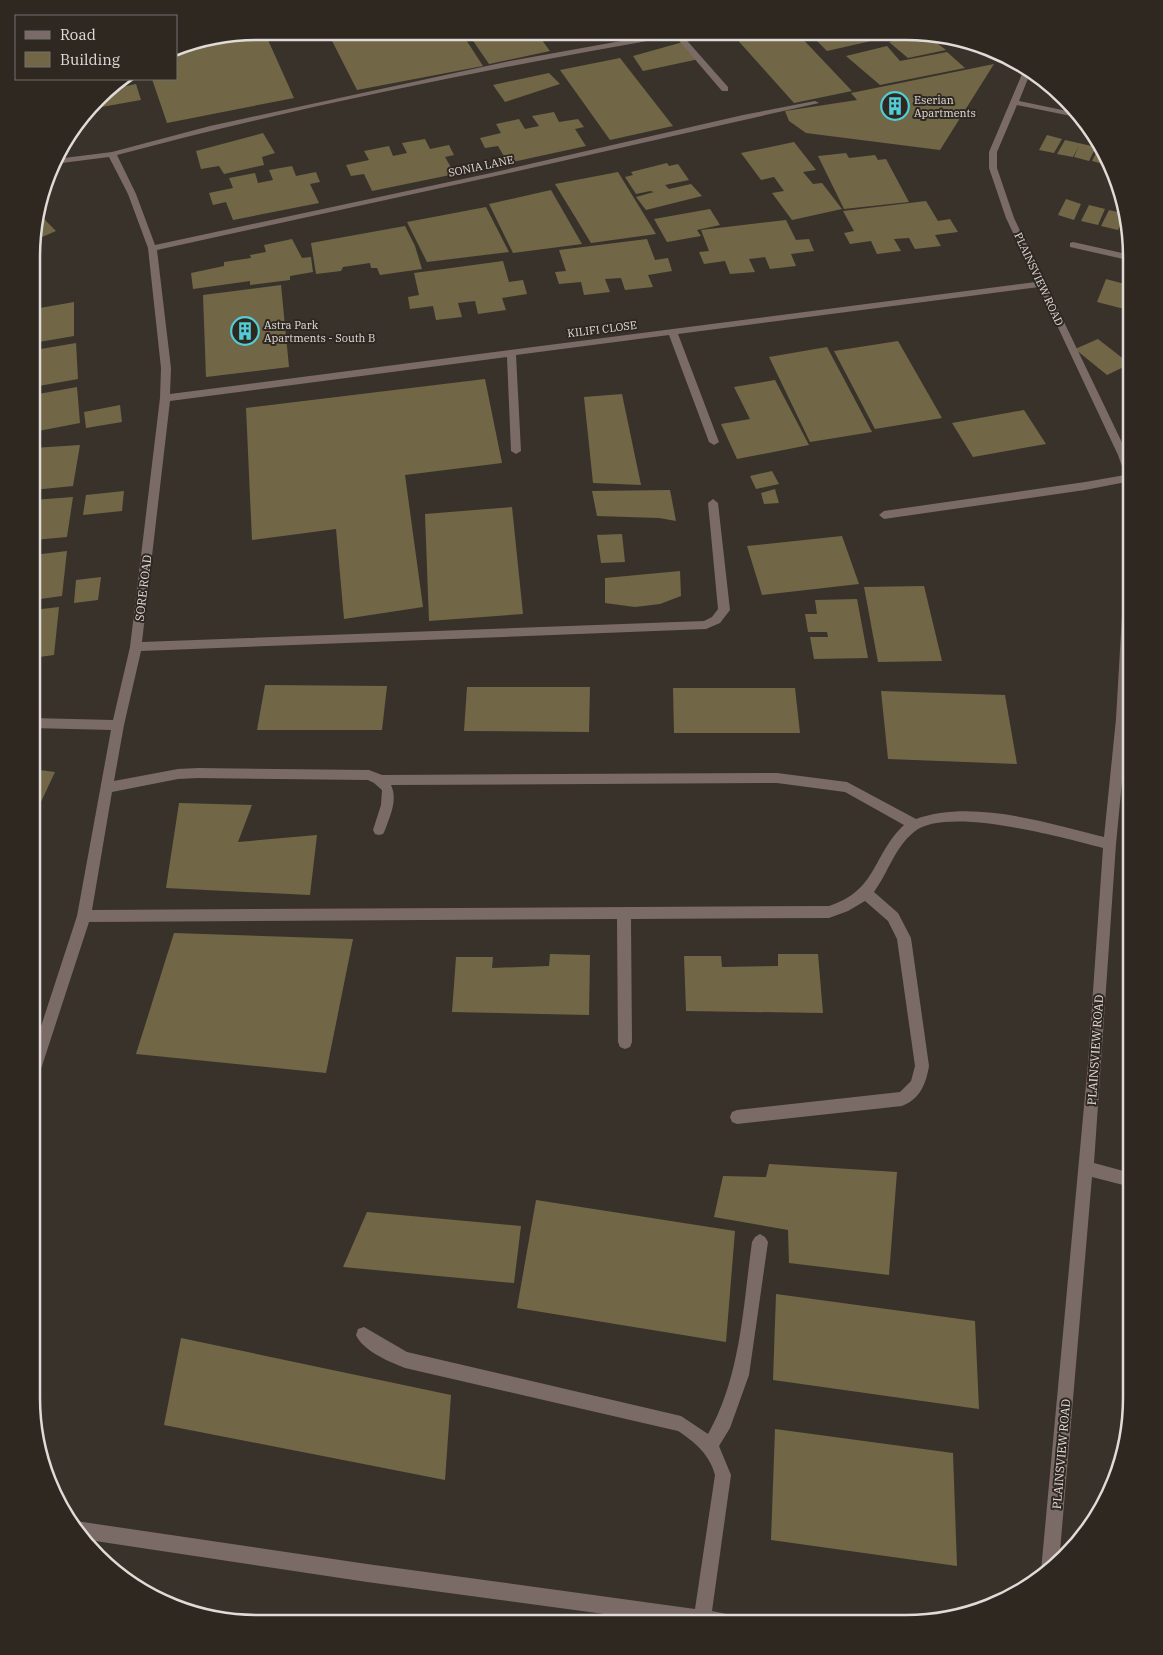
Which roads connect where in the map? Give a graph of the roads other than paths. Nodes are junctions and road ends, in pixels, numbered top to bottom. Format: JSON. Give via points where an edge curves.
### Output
{"nodes":[{"id":1,"x":642,"y":40,"type":"edge"},
{"id":2,"x":687,"y":40,"type":"edge"},
{"id":3,"x":1025,"y":76,"type":"edge"},
{"id":4,"x":725,"y":89,"type":"dead end"},
{"id":5,"x":1014,"y":102,"type":"junction"},
{"id":6,"x":815,"y":103,"type":"dead end"},
{"id":7,"x":1069,"y":114,"type":"edge"},
{"id":8,"x":112,"y":154,"type":"junction"},
{"id":9,"x":62,"y":161,"type":"edge"},
{"id":10,"x":1073,"y":245,"type":"dead end"},
{"id":11,"x":152,"y":248,"type":"junction"},
{"id":12,"x":1123,"y":256,"type":"edge"},
{"id":13,"x":1042,"y":284,"type":"junction"},
{"id":14,"x":672,"y":332,"type":"junction"},
{"id":15,"x":510,"y":352,"type":"junction"},
{"id":16,"x":164,"y":398,"type":"junction"},
{"id":17,"x":714,"y":442,"type":"dead end"},
{"id":18,"x":516,"y":452,"type":"dead end"},
{"id":19,"x":1123,"y":455,"type":"edge"},
{"id":20,"x":1123,"y":481,"type":"edge"},
{"id":21,"x":713,"y":504,"type":"dead end"},
{"id":22,"x":884,"y":515,"type":"dead end"},
{"id":23,"x":136,"y":647,"type":"junction"},
{"id":24,"x":40,"y":723,"type":"edge"},
{"id":25,"x":118,"y":725,"type":"junction"},
{"id":26,"x":1123,"y":743,"type":"edge"},
{"id":27,"x":383,"y":780,"type":"junction"},
{"id":28,"x":107,"y":788,"type":"junction"},
{"id":29,"x":914,"y":825,"type":"junction"},
{"id":30,"x":378,"y":830,"type":"dead end"},
{"id":31,"x":1110,"y":844,"type":"junction"},
{"id":32,"x":866,"y":893,"type":"junction"},
{"id":33,"x":624,"y":913,"type":"junction"},
{"id":34,"x":84,"y":916,"type":"junction"},
{"id":35,"x":625,"y":1042,"type":"dead end"},
{"id":36,"x":40,"y":1051,"type":"edge"},
{"id":37,"x":737,"y":1117,"type":"dead end"},
{"id":38,"x":1086,"y":1168,"type":"junction"},
{"id":39,"x":1123,"y":1178,"type":"edge"},
{"id":40,"x":760,"y":1242,"type":"dead end"},
{"id":41,"x":364,"y":1335,"type":"dead end"},
{"id":42,"x":710,"y":1447,"type":"junction"},
{"id":43,"x":86,"y":1532,"type":"edge"},
{"id":44,"x":1051,"y":1559,"type":"edge"},
{"id":45,"x":660,"y":1615,"type":"edge"},
{"id":46,"x":703,"y":1615,"type":"edge"}],
"edges":[{"from":1,"to":8,"type":"street","via":[[510,63],[210,128]]},
{"from":2,"to":4,"type":"street"},
{"from":3,"to":5,"type":"street","name":"PLAINSVIEW ROAD"},
{"from":5,"to":7,"type":"street"},
{"from":5,"to":13,"type":"street","name":"PLAINSVIEW ROAD","via":[[993,152],[992,168],[1010,218]]},
{"from":6,"to":11,"type":"street","name":"SONIA LANE"},
{"from":8,"to":9,"type":"street"},
{"from":8,"to":11,"type":"street","name":"SORE ROAD","via":[[132,194]]},
{"from":10,"to":12,"type":"street"},
{"from":11,"to":16,"type":"street","name":"SORE ROAD","via":[[166,368]]},
{"from":13,"to":14,"type":"street","name":"KILIFI CLOSE"},
{"from":13,"to":19,"type":"street","name":"PLAINSVIEW ROAD"},
{"from":14,"to":15,"type":"street","name":"KILIFI CLOSE"},
{"from":14,"to":17,"type":"street"},
{"from":15,"to":16,"type":"street","name":"KILIFI CLOSE"},
{"from":15,"to":18,"type":"street"},
{"from":16,"to":23,"type":"street","name":"SORE ROAD"},
{"from":20,"to":22,"type":"street"},
{"from":21,"to":23,"type":"street","via":[[724,610],[716,620],[706,625]]},
{"from":23,"to":25,"type":"street","name":"SORE ROAD"},
{"from":24,"to":25,"type":"street"},
{"from":25,"to":28,"type":"street","name":"SORE ROAD"},
{"from":26,"to":31,"type":"street","name":"PLAINSVIEW ROAD"},
{"from":27,"to":28,"type":"street","via":[[369,775],[198,773]]},
{"from":27,"to":29,"type":"street","via":[[776,778],[847,787]]},
{"from":27,"to":30,"type":"street","via":[[388,798]]},
{"from":28,"to":34,"type":"street","name":"SORE ROAD"},
{"from":29,"to":31,"type":"street","via":[[941,817],[971,817],[1019,823]]},
{"from":29,"to":32,"type":"street","via":[[896,842],[884,868]]},
{"from":31,"to":38,"type":"street","name":"PLAINSVIEW ROAD"},
{"from":32,"to":33,"type":"street","via":[[847,907],[829,912]]},
{"from":32,"to":37,"type":"street","via":[[893,917],[904,938],[922,1066],[919,1084],[902,1099]]},
{"from":33,"to":34,"type":"street"},
{"from":33,"to":35,"type":"street"},
{"from":34,"to":36,"type":"street","name":"SORE ROAD"},
{"from":38,"to":39,"type":"street"},
{"from":38,"to":44,"type":"street","name":"PLAINSVIEW ROAD"},
{"from":40,"to":42,"type":"street","via":[[741,1375],[724,1422]]},
{"from":41,"to":42,"type":"street","via":[[405,1360],[681,1424]]},
{"from":42,"to":46,"type":"street","via":[[719,1458],[723,1475]]},
{"from":43,"to":45,"type":"street"}]}
